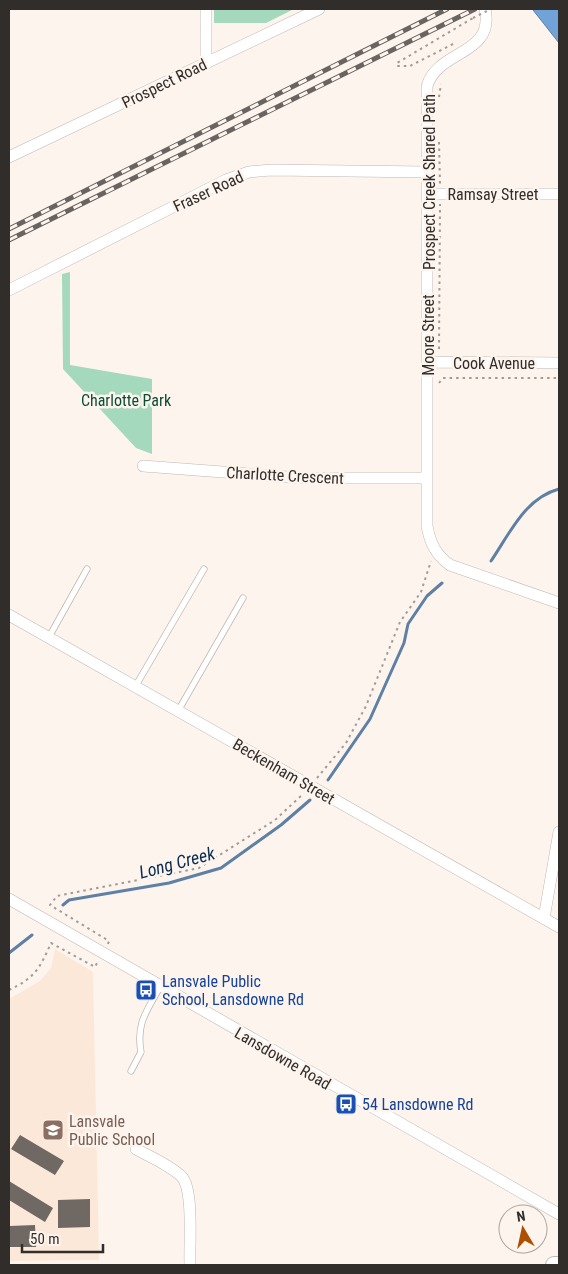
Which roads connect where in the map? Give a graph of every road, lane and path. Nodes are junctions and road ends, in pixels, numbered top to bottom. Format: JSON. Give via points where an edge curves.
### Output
{"nodes":[{"id":1,"x":206,"y":9,"type":"edge"},
{"id":2,"x":319,"y":9,"type":"edge"},
{"id":3,"x":484,"y":9,"type":"edge"},
{"id":4,"x":492,"y":9,"type":"edge"},
{"id":5,"x":457,"y":42,"type":"dead end"},
{"id":6,"x":206,"y":64,"type":"junction"},
{"id":7,"x":442,"y":79,"type":"dead end"},
{"id":8,"x":438,"y":100,"type":"dead end"},
{"id":9,"x":439,"y":138,"type":"dead end"},
{"id":10,"x":9,"y":157,"type":"edge"},
{"id":11,"x":427,"y":172,"type":"junction"},
{"id":12,"x":428,"y":194,"type":"junction"},
{"id":13,"x":440,"y":194,"type":"junction"},
{"id":14,"x":559,"y":194,"type":"edge"},
{"id":15,"x":9,"y":290,"type":"edge"},
{"id":16,"x":439,"y":351,"type":"dead end"},
{"id":17,"x":428,"y":362,"type":"junction"},
{"id":18,"x":559,"y":364,"type":"edge"},
{"id":19,"x":559,"y":378,"type":"edge"},
{"id":20,"x":439,"y":383,"type":"dead end"},
{"id":21,"x":143,"y":466,"type":"dead end"},
{"id":22,"x":427,"y":478,"type":"junction"},
{"id":23,"x":432,"y":561,"type":"dead end"},
{"id":24,"x":87,"y":569,"type":"dead end"},
{"id":25,"x":204,"y":569,"type":"dead end"},
{"id":26,"x":243,"y":598,"type":"dead end"},
{"id":27,"x":559,"y":603,"type":"edge"},
{"id":28,"x":9,"y":615,"type":"edge"},
{"id":29,"x":49,"y":637,"type":"junction"},
{"id":30,"x":135,"y":686,"type":"junction"},
{"id":31,"x":178,"y":711,"type":"junction"},
{"id":32,"x":318,"y":776,"type":"dead end"},
{"id":33,"x":301,"y":796,"type":"dead end"},
{"id":34,"x":559,"y":832,"type":"edge"},
{"id":35,"x":9,"y":900,"type":"edge"},
{"id":36,"x":544,"y":918,"type":"junction"},
{"id":37,"x":559,"y":927,"type":"edge"},
{"id":38,"x":109,"y":941,"type":"dead end"},
{"id":39,"x":95,"y":967,"type":"dead end"},
{"id":40,"x":160,"y":987,"type":"junction"},
{"id":41,"x":9,"y":990,"type":"edge"},
{"id":42,"x":131,"y":1071,"type":"dead end"},
{"id":43,"x":136,"y":1149,"type":"dead end"},
{"id":44,"x":559,"y":1214,"type":"edge"},
{"id":45,"x":190,"y":1265,"type":"edge"},
{"id":46,"x":554,"y":1265,"type":"edge"},
{"id":47,"x":559,"y":1265,"type":"edge"}],
"edges":[{"from":1,"to":6,"type":"street"},
{"from":2,"to":6,"type":"street","name":"Prospect Road"},
{"from":3,"to":11,"type":"street","name":"Moore Street","via":[[486,24],[478,42],[440,66],[430,78]]},
{"from":4,"to":5,"type":"path","bridge":true,"via":[[397,63],[397,66],[410,66]]},
{"from":6,"to":10,"type":"street","name":"Prospect Road"},
{"from":7,"to":8,"type":"path","name":"Prospect Creek Shared Path"},
{"from":9,"to":13,"type":"path","name":"Prospect Creek Shared Path"},
{"from":11,"to":12,"type":"street","name":"Moore Street"},
{"from":11,"to":15,"type":"street","name":"Fraser Road","via":[[249,172],[226,180]]},
{"from":12,"to":13,"type":"street","name":"Ramsay Street"},
{"from":12,"to":17,"type":"street","name":"Moore Street"},
{"from":13,"to":14,"type":"street","name":"Ramsay Street"},
{"from":13,"to":16,"type":"path","name":"Prospect Creek Shared Path"},
{"from":17,"to":18,"type":"street","name":"Cook Avenue"},
{"from":17,"to":22,"type":"street","name":"Moore Street"},
{"from":19,"to":20,"type":"path","via":[[443,378]]},
{"from":21,"to":22,"type":"street","name":"Charlotte Crescent","via":[[301,478]]},
{"from":22,"to":27,"type":"street","name":"Moore Street","via":[[427,526],[433,546],[443,560],[462,571]]},
{"from":23,"to":32,"type":"path","via":[[421,592],[400,622],[366,706],[346,743]]},
{"from":24,"to":29,"type":"lane"},
{"from":25,"to":30,"type":"lane"},
{"from":26,"to":31,"type":"lane"},
{"from":28,"to":29,"type":"street","name":"Beckenham Street"},
{"from":29,"to":30,"type":"street","name":"Beckenham Street"},
{"from":30,"to":31,"type":"street","name":"Beckenham Street"},
{"from":31,"to":36,"type":"street","name":"Beckenham Street"},
{"from":33,"to":38,"type":"path","via":[[275,820],[199,868],[57,896],[50,905]]},
{"from":34,"to":36,"type":"street"},
{"from":35,"to":40,"type":"street","name":"Lansdowne Road"},
{"from":36,"to":37,"type":"street","name":"Beckenham Street"},
{"from":39,"to":41,"type":"path","via":[[51,942],[36,973]]},
{"from":40,"to":42,"type":"lane","via":[[140,1024],[141,1052]]},
{"from":40,"to":44,"type":"street","name":"Lansdowne Road"},
{"from":43,"to":45,"type":"street","via":[[184,1181],[188,1194]]},
{"from":46,"to":47,"type":"main road"}]}
